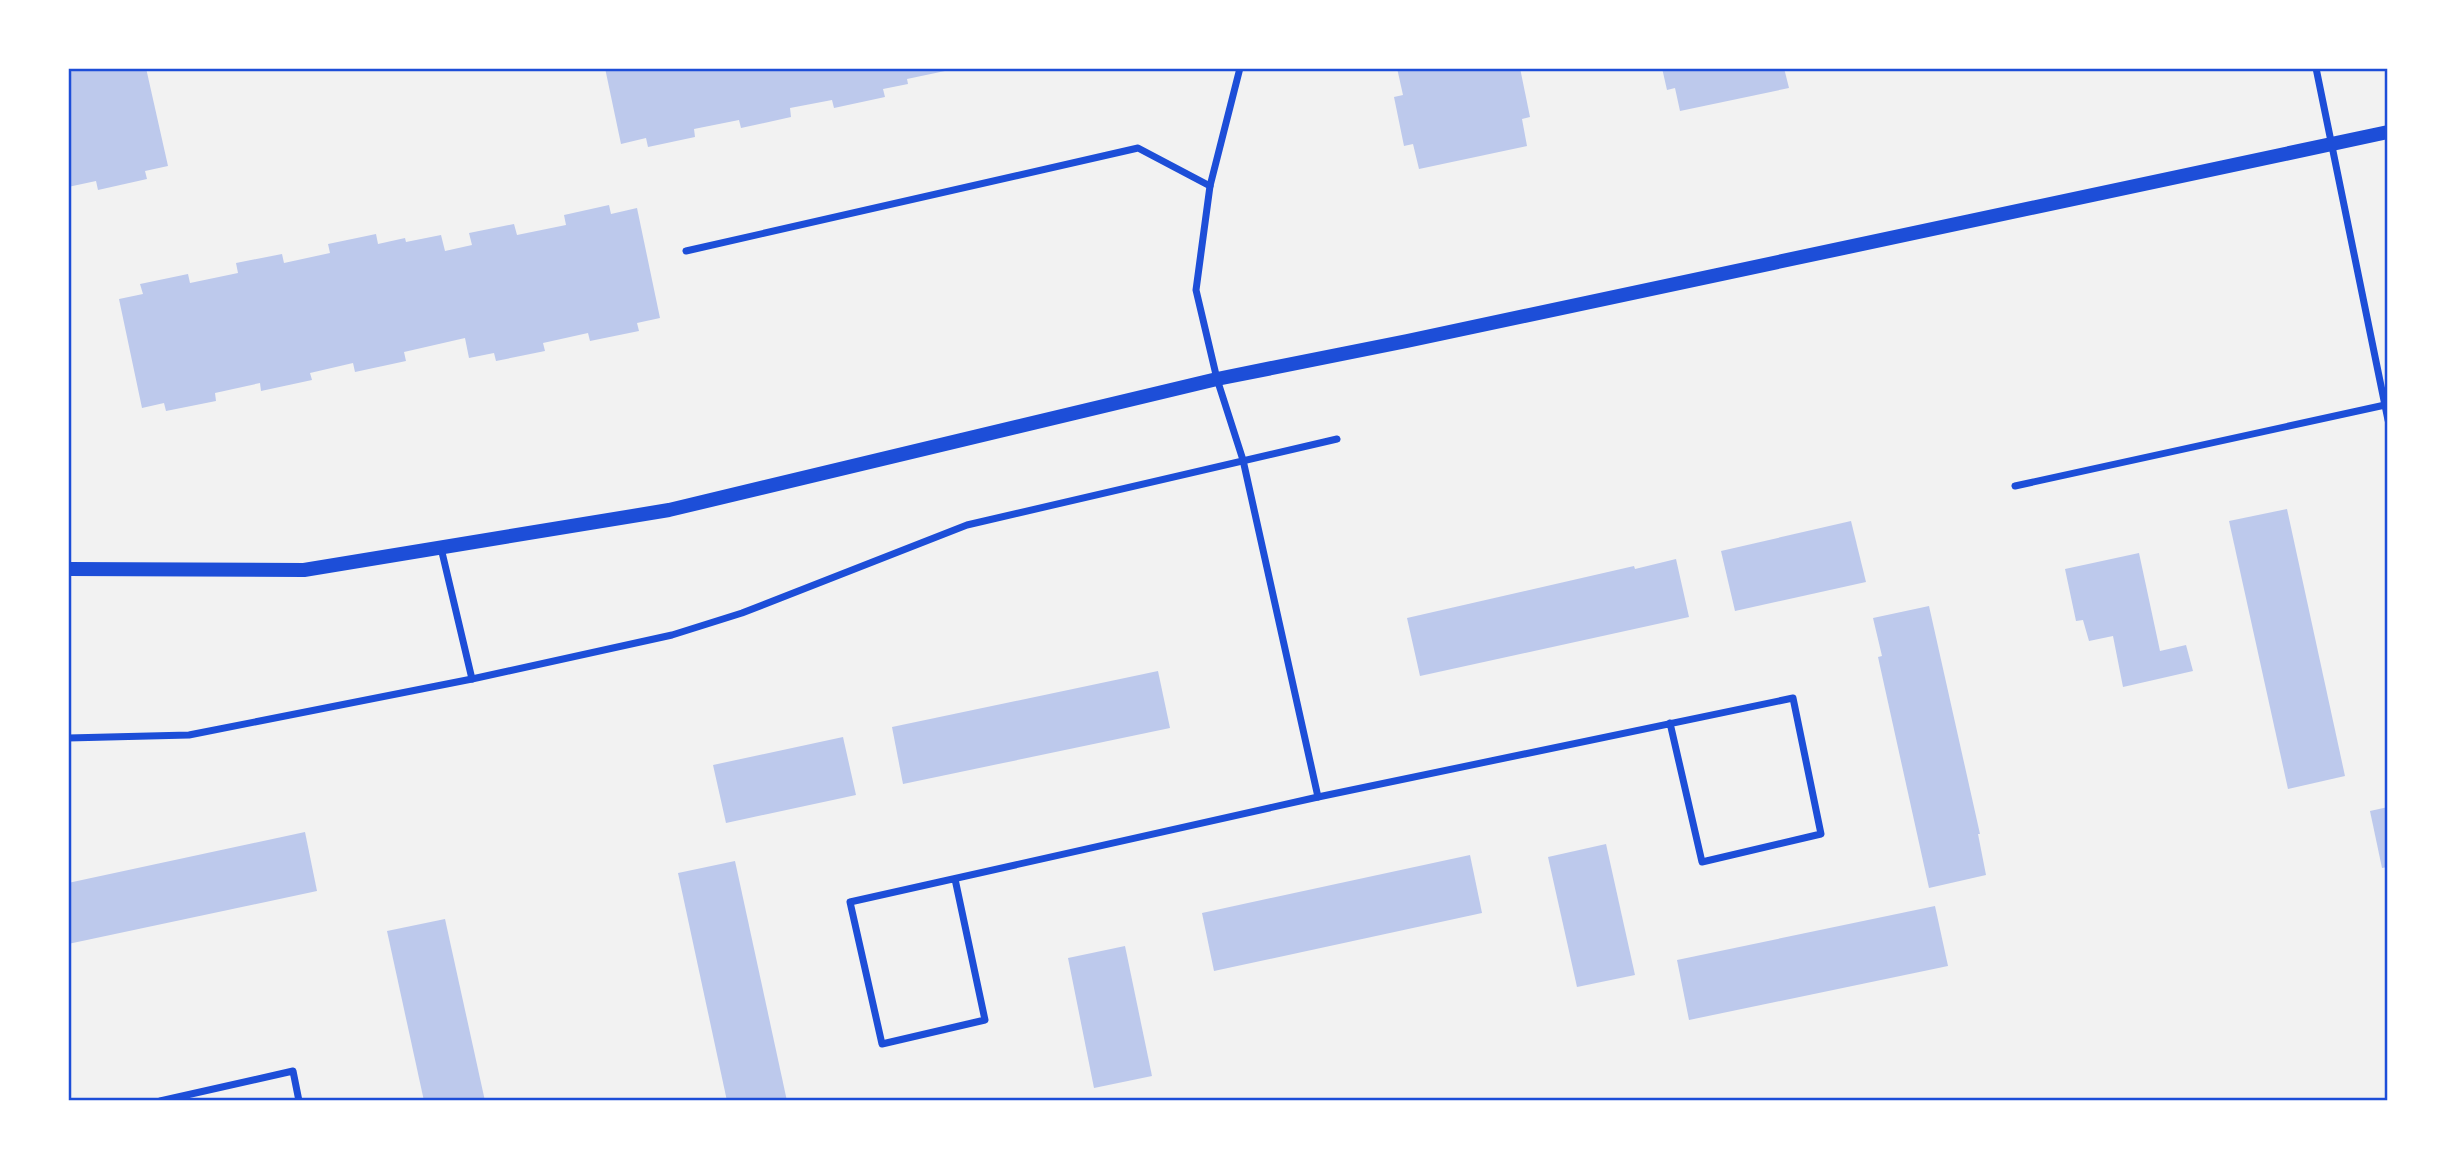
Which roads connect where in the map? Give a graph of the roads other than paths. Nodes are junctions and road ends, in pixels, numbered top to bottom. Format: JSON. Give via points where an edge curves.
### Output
{"nodes":[{"id":1,"x":1240,"y":68,"type":"edge"},
{"id":2,"x":2316,"y":68,"type":"edge"},
{"id":3,"x":2388,"y":132,"type":"edge"},
{"id":4,"x":2332,"y":144,"type":"junction"},
{"id":5,"x":1210,"y":186,"type":"junction"},
{"id":6,"x":686,"y":251,"type":"dead end"},
{"id":7,"x":1217,"y":379,"type":"junction"},
{"id":8,"x":2385,"y":405,"type":"junction"},
{"id":9,"x":2388,"y":420,"type":"edge"},
{"id":10,"x":1337,"y":439,"type":"dead end"},
{"id":11,"x":1243,"y":460,"type":"junction"},
{"id":12,"x":2015,"y":486,"type":"dead end"},
{"id":13,"x":441,"y":548,"type":"junction"},
{"id":14,"x":68,"y":569,"type":"edge"},
{"id":15,"x":472,"y":679,"type":"junction"},
{"id":16,"x":1670,"y":723,"type":"junction"},
{"id":17,"x":68,"y":738,"type":"edge"},
{"id":18,"x":1318,"y":797,"type":"junction"},
{"id":19,"x":955,"y":878,"type":"junction"},
{"id":20,"x":160,"y":1101,"type":"edge"},
{"id":21,"x":299,"y":1101,"type":"edge"}],
"edges":[{"from":1,"to":5,"type":"street"},
{"from":2,"to":4,"type":"street"},
{"from":3,"to":4,"type":"main road"},
{"from":4,"to":7,"type":"main road"},
{"from":4,"to":8,"type":"street"},
{"from":5,"to":6,"type":"street","via":[[1138,148]]},
{"from":5,"to":7,"type":"street","via":[[1196,290]]},
{"from":7,"to":11,"type":"street"},
{"from":7,"to":13,"type":"main road","via":[[669,510]]},
{"from":8,"to":9,"type":"street"},
{"from":8,"to":12,"type":"street"},
{"from":10,"to":11,"type":"street"},
{"from":11,"to":15,"type":"street","via":[[967,525],[742,613],[672,635]]},
{"from":11,"to":18,"type":"street"},
{"from":13,"to":14,"type":"main road","via":[[304,570]]},
{"from":13,"to":15,"type":"street"},
{"from":15,"to":17,"type":"street","via":[[190,735]]},
{"from":16,"to":16,"type":"street","via":[[1793,698],[1821,834],[1702,862]]},
{"from":16,"to":18,"type":"street"},
{"from":18,"to":19,"type":"street"},
{"from":19,"to":19,"type":"street","via":[[985,1020],[882,1044],[850,902]]},
{"from":20,"to":21,"type":"street","via":[[293,1071]]}]}
